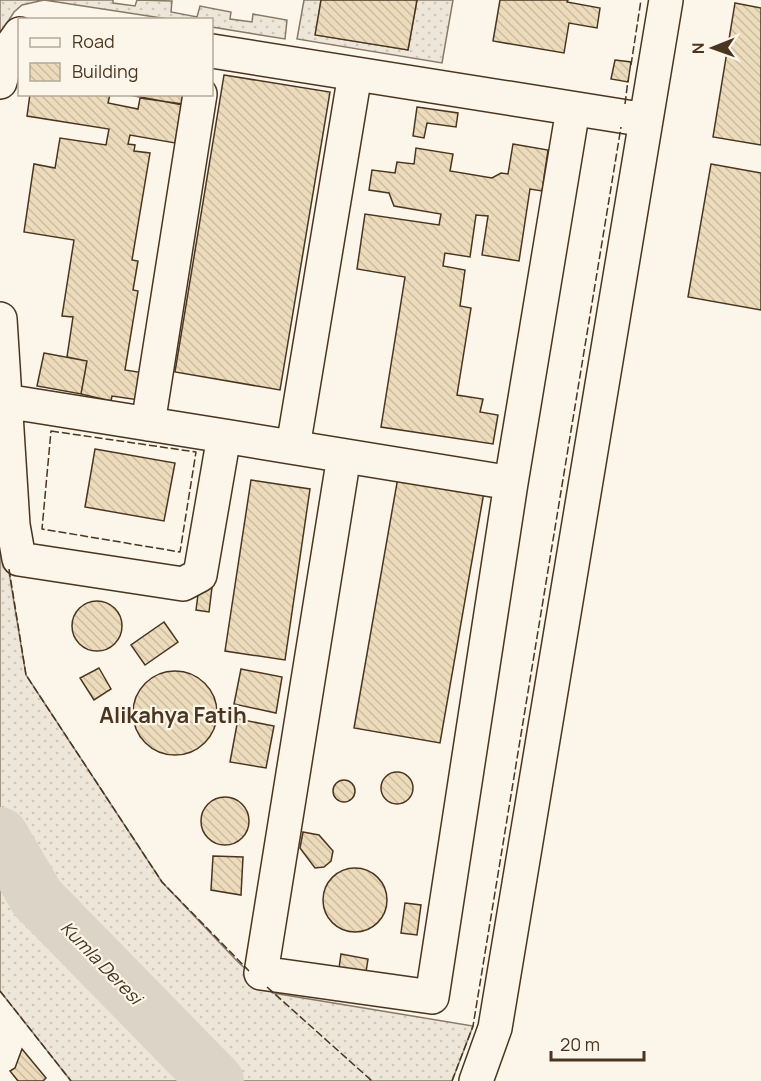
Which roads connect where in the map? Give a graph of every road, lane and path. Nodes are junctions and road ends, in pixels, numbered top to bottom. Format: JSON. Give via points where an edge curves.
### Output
{"nodes":[{"id":1,"x":666,"y":0,"type":"edge"},
{"id":2,"x":18,"y":37,"type":"edge"},
{"id":3,"x":213,"y":51,"type":"edge"},
{"id":4,"x":355,"y":74,"type":"junction"},
{"id":5,"x":0,"y":82,"type":"edge"},
{"id":6,"x":200,"y":96,"type":"edge"},
{"id":7,"x":573,"y":109,"type":"junction"},
{"id":8,"x":646,"y":120,"type":"junction"},
{"id":9,"x":0,"y":319,"type":"edge"},
{"id":10,"x":5,"y":401,"type":"junction"},
{"id":11,"x":148,"y":424,"type":"junction"},
{"id":12,"x":224,"y":436,"type":"junction"},
{"id":13,"x":293,"y":447,"type":"junction"},
{"id":14,"x":344,"y":456,"type":"junction"},
{"id":15,"x":511,"y":483,"type":"junction"},
{"id":16,"x":476,"y":1081,"type":"edge"}],
"edges":[{"from":1,"to":8,"type":"lane"},
{"from":2,"to":5,"type":"lane","via":[[8,51]]},
{"from":3,"to":4,"type":"lane"},
{"from":4,"to":7,"type":"lane"},
{"from":4,"to":13,"type":"lane"},
{"from":6,"to":11,"type":"lane"},
{"from":7,"to":8,"type":"lane"},
{"from":7,"to":15,"type":"lane"},
{"from":8,"to":16,"type":"lane","via":[[495,1028]]},
{"from":9,"to":10,"type":"lane"},
{"from":10,"to":11,"type":"lane"},
{"from":10,"to":12,"type":"lane","via":[[19,559],[183,584],[200,575]]},
{"from":11,"to":12,"type":"lane"},
{"from":12,"to":13,"type":"lane"},
{"from":13,"to":14,"type":"lane"},
{"from":14,"to":15,"type":"lane"},
{"from":14,"to":15,"type":"lane","via":[[261,973],[432,997]]}]}
